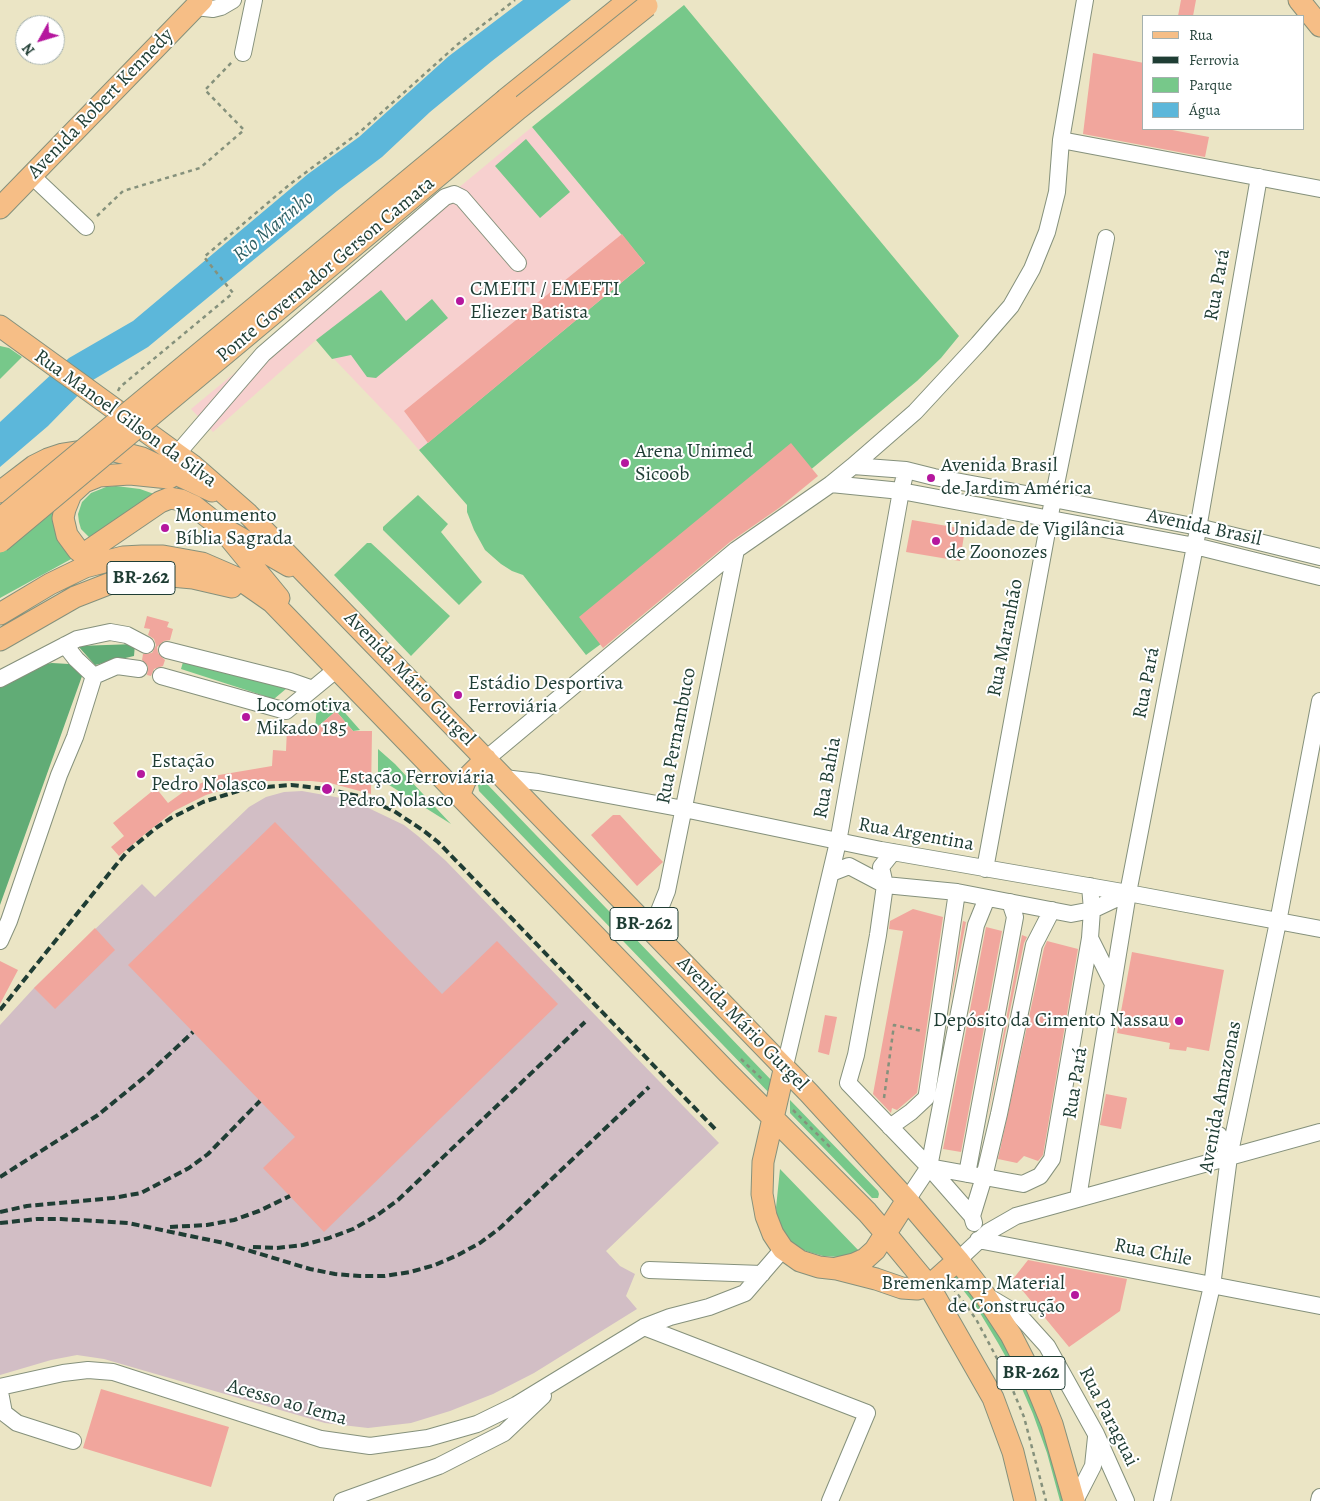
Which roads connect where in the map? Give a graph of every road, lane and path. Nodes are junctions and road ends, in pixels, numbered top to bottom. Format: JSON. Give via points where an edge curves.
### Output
{"nodes":[{"id":1,"x":233,"y":0,"type":"edge"},
{"id":2,"x":254,"y":0,"type":"edge"},
{"id":3,"x":515,"y":0,"type":"edge"},
{"id":4,"x":1085,"y":0,"type":"edge"},
{"id":5,"x":1299,"y":0,"type":"edge"},
{"id":6,"x":646,"y":2,"type":"edge"},
{"id":7,"x":199,"y":3,"type":"edge"},
{"id":8,"x":1320,"y":26,"type":"edge"},
{"id":9,"x":243,"y":53,"type":"joint"},
{"id":10,"x":1060,"y":140,"type":"junction"},
{"id":11,"x":32,"y":176,"type":"junction"},
{"id":12,"x":1258,"y":177,"type":"junction"},
{"id":13,"x":1320,"y":189,"type":"edge"},
{"id":14,"x":0,"y":208,"type":"edge"},
{"id":15,"x":86,"y":228,"type":"joint"},
{"id":16,"x":1106,"y":238,"type":"dead end"},
{"id":17,"x":518,"y":264,"type":"dead end"},
{"id":18,"x":0,"y":326,"type":"edge"},
{"id":19,"x":119,"y":413,"type":"junction"},
{"id":20,"x":177,"y":454,"type":"junction"},
{"id":21,"x":853,"y":466,"type":"junction"},
{"id":22,"x":906,"y":470,"type":"junction"},
{"id":23,"x":189,"y":481,"type":"junction"},
{"id":24,"x":831,"y":484,"type":"junction"},
{"id":25,"x":901,"y":491,"type":"junction"},
{"id":26,"x":0,"y":492,"type":"edge"},
{"id":27,"x":1053,"y":499,"type":"junction"},
{"id":28,"x":248,"y":514,"type":"junction"},
{"id":29,"x":0,"y":519,"type":"edge"},
{"id":30,"x":1050,"y":519,"type":"junction"},
{"id":31,"x":218,"y":525,"type":"junction"},
{"id":32,"x":1198,"y":527,"type":"junction"},
{"id":33,"x":0,"y":542,"type":"edge"},
{"id":34,"x":1195,"y":546,"type":"junction"},
{"id":35,"x":736,"y":550,"type":"junction"},
{"id":36,"x":1320,"y":557,"type":"edge"},
{"id":37,"x":98,"y":560,"type":"junction"},
{"id":38,"x":1320,"y":577,"type":"edge"},
{"id":39,"x":311,"y":578,"type":"junction"},
{"id":40,"x":0,"y":614,"type":"edge"},
{"id":41,"x":288,"y":616,"type":"junction"},
{"id":42,"x":302,"y":633,"type":"junction"},
{"id":43,"x":0,"y":640,"type":"edge"},
{"id":44,"x":65,"y":644,"type":"junction"},
{"id":45,"x":146,"y":645,"type":"dead end"},
{"id":46,"x":167,"y":650,"type":"dead end"},
{"id":47,"x":139,"y":669,"type":"dead end"},
{"id":48,"x":337,"y":669,"type":"junction"},
{"id":49,"x":94,"y":676,"type":"junction"},
{"id":50,"x":161,"y":676,"type":"dead end"},
{"id":51,"x":0,"y":679,"type":"edge"},
{"id":52,"x":313,"y":689,"type":"junction"},
{"id":53,"x":1320,"y":701,"type":"edge"},
{"id":54,"x":486,"y":759,"type":"junction"},
{"id":55,"x":504,"y":778,"type":"junction"},
{"id":56,"x":459,"y":796,"type":"junction"},
{"id":57,"x":684,"y":809,"type":"junction"},
{"id":58,"x":838,"y":842,"type":"junction"},
{"id":59,"x":893,"y":852,"type":"junction"},
{"id":60,"x":985,"y":869,"type":"junction"},
{"id":61,"x":831,"y":873,"type":"junction"},
{"id":62,"x":885,"y":885,"type":"junction"},
{"id":63,"x":1090,"y":886,"type":"junction"},
{"id":64,"x":957,"y":892,"type":"junction"},
{"id":65,"x":1128,"y":893,"type":"junction"},
{"id":66,"x":987,"y":898,"type":"junction"},
{"id":67,"x":1010,"y":902,"type":"junction"},
{"id":68,"x":1052,"y":910,"type":"junction"},
{"id":69,"x":1092,"y":910,"type":"junction"},
{"id":70,"x":1138,"y":913,"type":"dead end"},
{"id":71,"x":1278,"y":922,"type":"junction"},
{"id":72,"x":648,"y":927,"type":"junction"},
{"id":73,"x":1320,"y":930,"type":"edge"},
{"id":74,"x":1090,"y":938,"type":"junction"},
{"id":75,"x":0,"y":941,"type":"edge"},
{"id":76,"x":1113,"y":984,"type":"junction"},
{"id":77,"x":784,"y":1070,"type":"junction"},
{"id":78,"x":773,"y":1118,"type":"junction"},
{"id":79,"x":890,"y":1127,"type":"junction"},
{"id":80,"x":1320,"y":1132,"type":"edge"},
{"id":81,"x":1219,"y":1135,"type":"dead end"},
{"id":82,"x":1229,"y":1157,"type":"junction"},
{"id":83,"x":929,"y":1167,"type":"junction"},
{"id":84,"x":1092,"y":1170,"type":"dead end"},
{"id":85,"x":967,"y":1174,"type":"junction"},
{"id":86,"x":984,"y":1177,"type":"junction"},
{"id":87,"x":1078,"y":1198,"type":"junction"},
{"id":88,"x":907,"y":1200,"type":"junction"},
{"id":89,"x":972,"y":1216,"type":"junction"},
{"id":90,"x":886,"y":1234,"type":"junction"},
{"id":91,"x":978,"y":1240,"type":"junction"},
{"id":92,"x":783,"y":1249,"type":"junction"},
{"id":93,"x":958,"y":1260,"type":"junction"},
{"id":94,"x":836,"y":1268,"type":"junction"},
{"id":95,"x":649,"y":1270,"type":"dead end"},
{"id":96,"x":762,"y":1274,"type":"junction"},
{"id":97,"x":929,"y":1286,"type":"junction"},
{"id":98,"x":1212,"y":1286,"type":"junction"},
{"id":99,"x":984,"y":1294,"type":"junction"},
{"id":100,"x":1320,"y":1306,"type":"edge"},
{"id":101,"x":644,"y":1327,"type":"junction"},
{"id":102,"x":563,"y":1377,"type":"junction"},
{"id":103,"x":0,"y":1386,"type":"edge"},
{"id":104,"x":0,"y":1392,"type":"edge"},
{"id":105,"x":1096,"y":1434,"type":"junction"},
{"id":106,"x":73,"y":1440,"type":"dead end"},
{"id":107,"x":342,"y":1501,"type":"edge"},
{"id":108,"x":830,"y":1501,"type":"edge"},
{"id":109,"x":1025,"y":1501,"type":"edge"},
{"id":110,"x":1074,"y":1501,"type":"edge"},
{"id":111,"x":1126,"y":1501,"type":"edge"},
{"id":112,"x":1162,"y":1501,"type":"edge"}],
"edges":[{"from":1,"to":7,"type":"street","via":[[213,9]]},
{"from":2,"to":9,"type":"street"},
{"from":3,"to":19,"type":"path","via":[[458,44],[361,131],[288,185],[204,256],[233,292],[120,387]]},
{"from":4,"to":10,"type":"street"},
{"from":5,"to":8,"type":"main road"},
{"from":6,"to":29,"type":"main road","name":"Ponte Governador Gerson Camata","bridge":true,"via":[[506,99]]},
{"from":6,"to":33,"type":"main road","name":"Ponte Governador Gerson Camata","bridge":true},
{"from":7,"to":11,"type":"main road","name":"Avenida Robert Kennedy"},
{"from":9,"to":15,"type":"path","via":[[205,90],[244,130],[200,168],[123,192]]},
{"from":10,"to":12,"type":"street"},
{"from":10,"to":21,"type":"street","via":[[1056,192],[1048,232],[1032,269],[1010,306],[914,412]]},
{"from":11,"to":14,"type":"main road","name":"Avenida Robert Kennedy"},
{"from":11,"to":15,"type":"street"},
{"from":12,"to":13,"type":"street"},
{"from":12,"to":32,"type":"street","name":"Rua Pará"},
{"from":16,"to":27,"type":"street","name":"Rua Maranhão"},
{"from":17,"to":20,"type":"street","via":[[462,198],[454,194],[445,196],[263,354]]},
{"from":18,"to":19,"type":"main road","name":"Rua Manoel Gilson da Silva"},
{"from":19,"to":20,"type":"main road","name":"Rua Manoel Gilson da Silva"},
{"from":20,"to":28,"type":"main road","name":"Rua Manoel Gilson da Silva"},
{"from":21,"to":22,"type":"street","name":"Avenida Brasil"},
{"from":21,"to":24,"type":"street"},
{"from":22,"to":25,"type":"street"},
{"from":22,"to":27,"type":"street","name":"Avenida Brasil"},
{"from":23,"to":26,"type":"main road","number":"BR-262","via":[[142,458],[94,449],[63,454],[34,466]]},
{"from":23,"to":28,"type":"main road","number":"BR-262","via":[[218,494]]},
{"from":23,"to":37,"type":"main road","via":[[114,474],[91,478],[77,487],[67,501],[64,526],[78,550]]},
{"from":24,"to":25,"type":"street","name":"Avenida Brasil"},
{"from":24,"to":35,"type":"street"},
{"from":25,"to":30,"type":"street","name":"Avenida Brasil"},
{"from":25,"to":58,"type":"street","name":"Rua Bahia"},
{"from":27,"to":30,"type":"street","name":"Rua Maranhão"},
{"from":27,"to":32,"type":"street","name":"Avenida Brasil"},
{"from":28,"to":39,"type":"main road","name":"Avenida Mário Gurgel","number":"BR-262"},
{"from":30,"to":34,"type":"street","name":"Avenida Brasil"},
{"from":30,"to":60,"type":"street","name":"Rua Maranhão"},
{"from":31,"to":37,"type":"main road","via":[[194,506],[170,498],[91,549]]},
{"from":31,"to":39,"type":"main road"},
{"from":31,"to":42,"type":"main road","via":[[272,588]]},
{"from":32,"to":34,"type":"street","name":"Rua Pará"},
{"from":32,"to":36,"type":"street","name":"Avenida Brasil"},
{"from":34,"to":38,"type":"street","name":"Avenida Brasil"},
{"from":34,"to":65,"type":"street","name":"Rua Pará"},
{"from":35,"to":54,"type":"street"},
{"from":35,"to":57,"type":"street","name":"Rua Pernambuco"},
{"from":37,"to":40,"type":"main road"},
{"from":37,"to":41,"type":"main road","via":[[149,556],[202,564],[239,579]]},
{"from":39,"to":54,"type":"main road","name":"Avenida Mário Gurgel","number":"BR-262"},
{"from":41,"to":42,"type":"main road","number":"BR-262"},
{"from":41,"to":43,"type":"main road","number":"BR-262","via":[[259,599],[214,582],[186,577],[150,577],[93,589]]},
{"from":42,"to":48,"type":"main road","number":"BR-262"},
{"from":44,"to":45,"type":"street","via":[[110,632],[128,635]]},
{"from":44,"to":49,"type":"street"},
{"from":44,"to":51,"type":"street"},
{"from":46,"to":52,"type":"street"},
{"from":47,"to":49,"type":"street","via":[[118,666]]},
{"from":48,"to":52,"type":"street"},
{"from":48,"to":56,"type":"main road","number":"BR-262"},
{"from":49,"to":75,"type":"street"},
{"from":50,"to":52,"type":"street","via":[[286,712]]},
{"from":53,"to":71,"type":"street","name":"Avenida Amazonas"},
{"from":54,"to":55,"type":"main road","name":"Avenida Mário Gurgel","number":"BR-262"},
{"from":54,"to":56,"type":"main road","via":[[466,779]]},
{"from":55,"to":57,"type":"street","name":"Rua Argentina"},
{"from":55,"to":72,"type":"main road","name":"Avenida Mário Gurgel","number":"BR-262"},
{"from":56,"to":78,"type":"main road","number":"BR-262"},
{"from":57,"to":58,"type":"street","name":"Rua Argentina"},
{"from":57,"to":72,"type":"street","name":"Rua Pernambuco","via":[[667,891]]},
{"from":58,"to":59,"type":"street","name":"Rua Argentina"},
{"from":58,"to":61,"type":"street","name":"Rua Bahia"},
{"from":59,"to":60,"type":"street","name":"Rua Argentina"},
{"from":59,"to":62,"type":"street","via":[[882,867]]},
{"from":60,"to":63,"type":"street","name":"Rua Argentina"},
{"from":61,"to":62,"type":"street","via":[[849,866]]},
{"from":61,"to":77,"type":"street","name":"Rua Bahia"},
{"from":62,"to":64,"type":"street"},
{"from":62,"to":79,"type":"street","via":[[856,1055],[848,1083]]},
{"from":63,"to":65,"type":"street","name":"Rua Argentina"},
{"from":63,"to":69,"type":"street"},
{"from":64,"to":66,"type":"street"},
{"from":64,"to":79,"type":"street","via":[[928,1094]]},
{"from":65,"to":69,"type":"street"},
{"from":65,"to":70,"type":"street"},
{"from":65,"to":71,"type":"street","name":"Rua Argentina"},
{"from":65,"to":76,"type":"street","name":"Rua Pará"},
{"from":66,"to":67,"type":"street"},
{"from":66,"to":83,"type":"street","via":[[976,925]]},
{"from":67,"to":68,"type":"street"},
{"from":67,"to":85,"type":"street","via":[[1015,917]]},
{"from":68,"to":69,"type":"street","via":[[1071,914]]},
{"from":68,"to":86,"type":"street","via":[[1034,945]]},
{"from":69,"to":74,"type":"street"},
{"from":71,"to":73,"type":"street","name":"Rua Argentina"},
{"from":71,"to":82,"type":"street","name":"Avenida Amazonas"},
{"from":72,"to":77,"type":"main road","name":"Avenida Mário Gurgel","number":"BR-262"},
{"from":74,"to":76,"type":"street"},
{"from":74,"to":86,"type":"street","via":[[1052,1159],[1040,1176],[1023,1184]]},
{"from":76,"to":87,"type":"street","name":"Rua Pará"},
{"from":77,"to":78,"type":"main road"},
{"from":77,"to":88,"type":"main road","name":"Avenida Mário Gurgel","number":"BR-262"},
{"from":78,"to":90,"type":"main road","number":"BR-262"},
{"from":78,"to":92,"type":"main road","via":[[764,1162],[762,1194],[769,1225]]},
{"from":79,"to":83,"type":"street"},
{"from":80,"to":82,"type":"street"},
{"from":81,"to":82,"type":"street"},
{"from":82,"to":87,"type":"street"},
{"from":82,"to":98,"type":"street","name":"Avenida Amazonas"},
{"from":83,"to":85,"type":"street"},
{"from":83,"to":88,"type":"street"},
{"from":83,"to":89,"type":"street"},
{"from":84,"to":87,"type":"street"},
{"from":85,"to":86,"type":"street"},
{"from":86,"to":89,"type":"street"},
{"from":87,"to":91,"type":"street","via":[[1016,1216]]},
{"from":88,"to":90,"type":"main road"},
{"from":88,"to":93,"type":"main road","name":"Avenida Mário Gurgel","number":"BR-262"},
{"from":89,"to":91,"type":"street"},
{"from":90,"to":94,"type":"main road","via":[[865,1258]]},
{"from":90,"to":97,"type":"main road","number":"BR-262"},
{"from":91,"to":93,"type":"street"},
{"from":91,"to":98,"type":"street","name":"Rua Chile"},
{"from":92,"to":94,"type":"main road","via":[[800,1261]]},
{"from":92,"to":96,"type":"street","name":"Acesso ao Iema"},
{"from":93,"to":97,"type":"main road"},
{"from":93,"to":99,"type":"main road","name":"Avenida Mário Gurgel","number":"BR-262"},
{"from":94,"to":97,"type":"main road","via":[[902,1288]]},
{"from":95,"to":96,"type":"street"},
{"from":96,"to":101,"type":"street","name":"Acesso ao Iema","via":[[744,1293]]},
{"from":97,"to":109,"type":"main road","number":"BR-262","via":[[993,1398],[1013,1452]]},
{"from":98,"to":100,"type":"street","name":"Rua Chile"},
{"from":98,"to":112,"type":"street","name":"Avenida Amazonas"},
{"from":99,"to":105,"type":"street","name":"Rua Paraguai","via":[[1019,1315],[1047,1346]]},
{"from":99,"to":110,"type":"main road","name":"Avenida Mário Gurgel","number":"BR-262","via":[[1011,1335],[1034,1380],[1052,1424]]},
{"from":101,"to":102,"type":"street","name":"Acesso ao Iema"},
{"from":101,"to":108,"type":"street","via":[[867,1413]]},
{"from":102,"to":103,"type":"street","name":"Acesso ao Iema","via":[[477,1424],[428,1438],[370,1446],[321,1438],[113,1372],[63,1373]]},
{"from":102,"to":107,"type":"street","via":[[504,1434],[438,1466]]},
{"from":104,"to":106,"type":"street","via":[[4,1413],[16,1423]]},
{"from":105,"to":110,"type":"street","via":[[1093,1466]]},
{"from":105,"to":111,"type":"street","name":"Rua Paraguai"}]}
